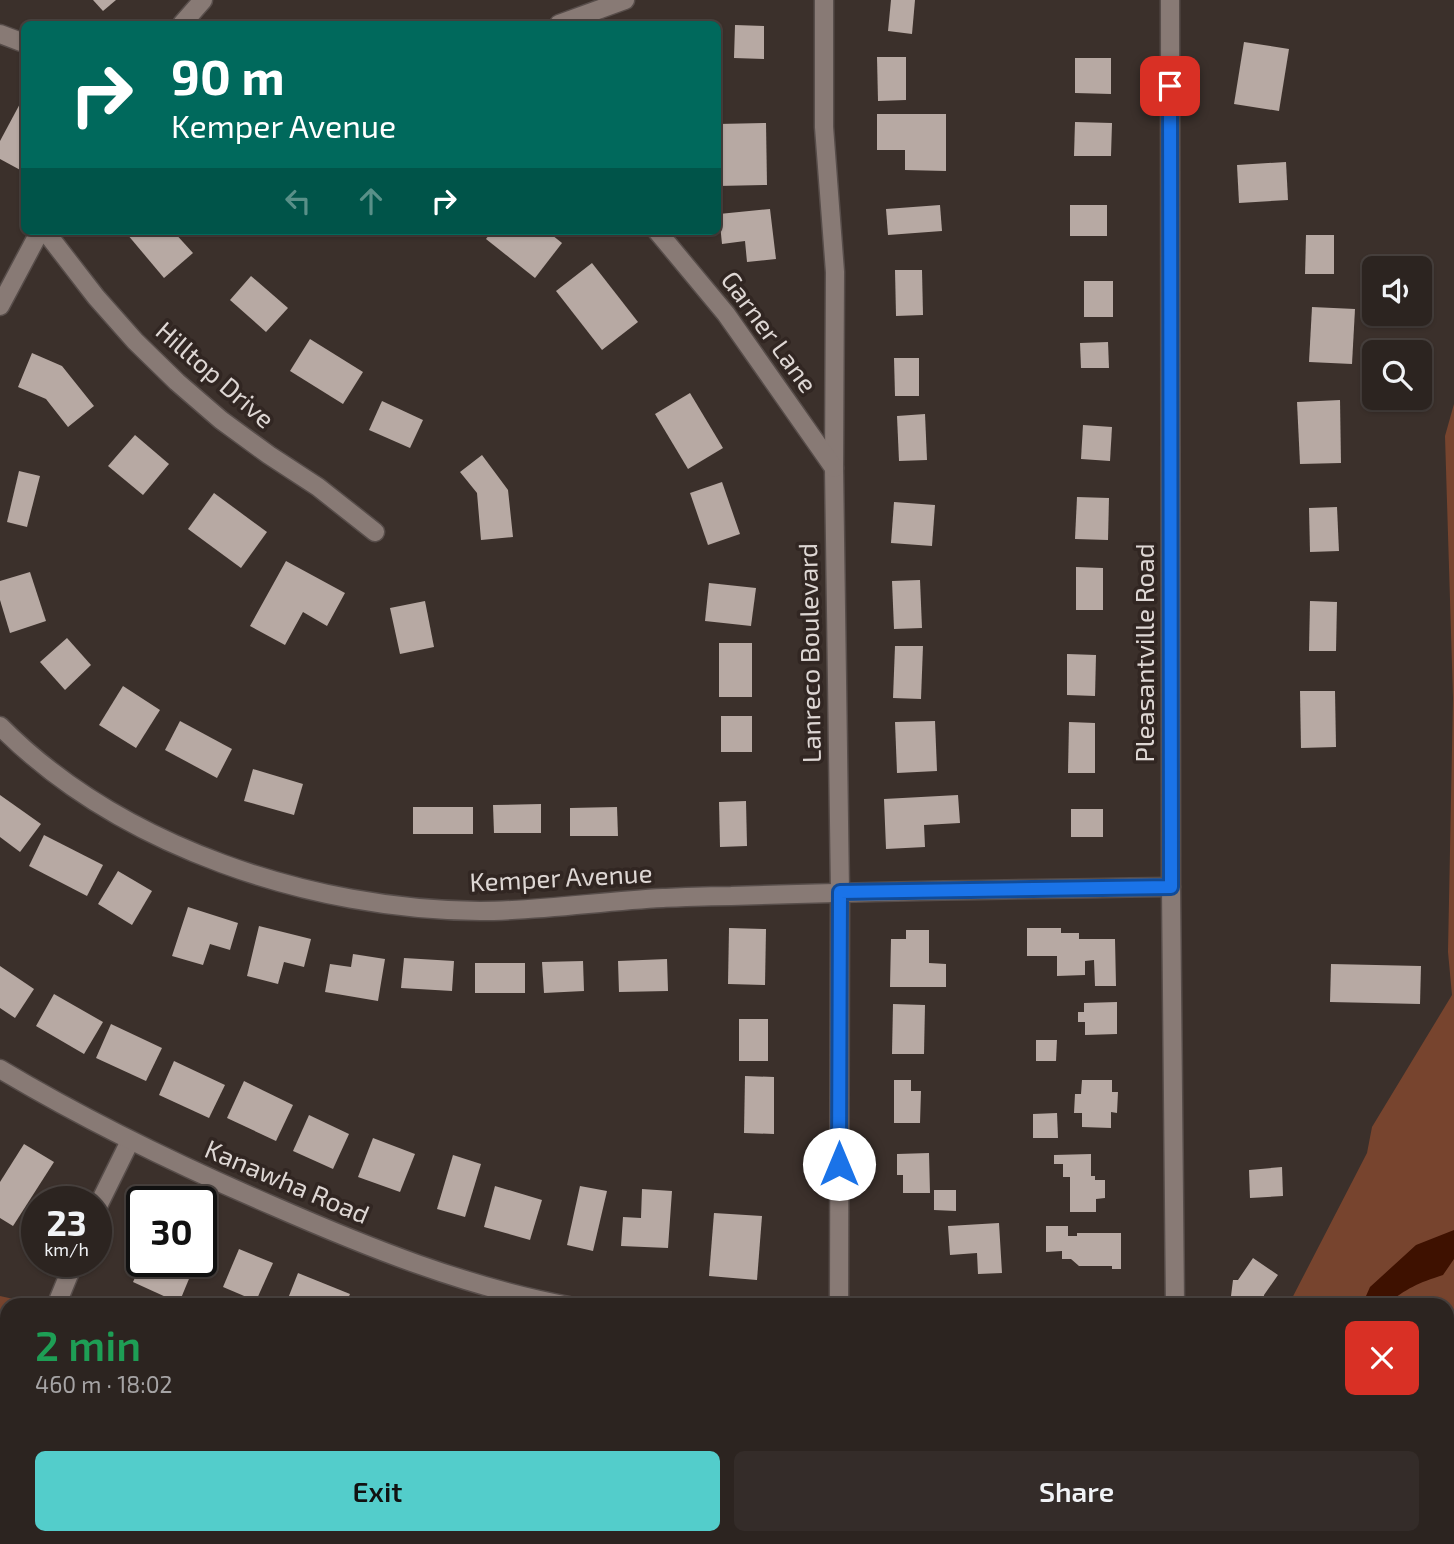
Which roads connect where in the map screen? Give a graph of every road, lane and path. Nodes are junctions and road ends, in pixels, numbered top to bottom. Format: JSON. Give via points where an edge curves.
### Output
{"nodes":[{"id":1,"x":203,"y":0,"type":"edge"},
{"id":2,"x":625,"y":0,"type":"edge"},
{"id":3,"x":824,"y":0,"type":"edge"},
{"id":4,"x":1170,"y":0,"type":"edge"},
{"id":5,"x":185,"y":21,"type":"edge"},
{"id":6,"x":567,"y":21,"type":"edge"},
{"id":7,"x":0,"y":34,"type":"edge"},
{"id":8,"x":21,"y":42,"type":"edge"},
{"id":9,"x":38,"y":235,"type":"edge"},
{"id":10,"x":48,"y":235,"type":"edge"},
{"id":11,"x":660,"y":235,"type":"edge"},
{"id":12,"x":0,"y":306,"type":"edge"},
{"id":13,"x":834,"y":468,"type":"junction"},
{"id":14,"x":375,"y":532,"type":"dead end"},
{"id":15,"x":0,"y":726,"type":"edge"},
{"id":16,"x":1171,"y":887,"type":"junction"},
{"id":17,"x":840,"y":892,"type":"junction"},
{"id":18,"x":0,"y":1069,"type":"edge"},
{"id":19,"x":130,"y":1141,"type":"junction"},
{"id":20,"x":108,"y":1186,"type":"edge"},
{"id":21,"x":68,"y":1277,"type":"edge"},
{"id":22,"x":59,"y":1298,"type":"edge"},
{"id":23,"x":535,"y":1298,"type":"edge"},
{"id":24,"x":839,"y":1298,"type":"edge"},
{"id":25,"x":1175,"y":1298,"type":"edge"}],
"edges":[{"from":1,"to":5,"type":"street"},
{"from":2,"to":6,"type":"street"},
{"from":3,"to":13,"type":"street","name":"Lanreco Boulevard","via":[[824,127],[835,272]]},
{"from":4,"to":16,"type":"street","name":"Pleasantville Road"},
{"from":7,"to":8,"type":"street"},
{"from":9,"to":12,"type":"street"},
{"from":10,"to":14,"type":"street","name":"Hilltop Drive","via":[[96,297],[177,382]]},
{"from":11,"to":13,"type":"street","name":"Garner Lane","via":[[726,314]]},
{"from":13,"to":17,"type":"street","name":"Lanreco Boulevard"},
{"from":15,"to":17,"type":"street","name":"Kemper Avenue","via":[[70,787],[162,838],[273,879],[332,895],[391,905],[481,911]]},
{"from":16,"to":17,"type":"street","name":"Kemper Avenue"},
{"from":16,"to":25,"type":"street","name":"Pleasantville Road"},
{"from":17,"to":24,"type":"street","name":"Lanreco Boulevard"},
{"from":18,"to":19,"type":"street","name":"Kanawha Road"},
{"from":19,"to":20,"type":"street"},
{"from":19,"to":23,"type":"street","name":"Kanawha Road","via":[[331,1231],[417,1264]]},
{"from":21,"to":22,"type":"street"}]}
